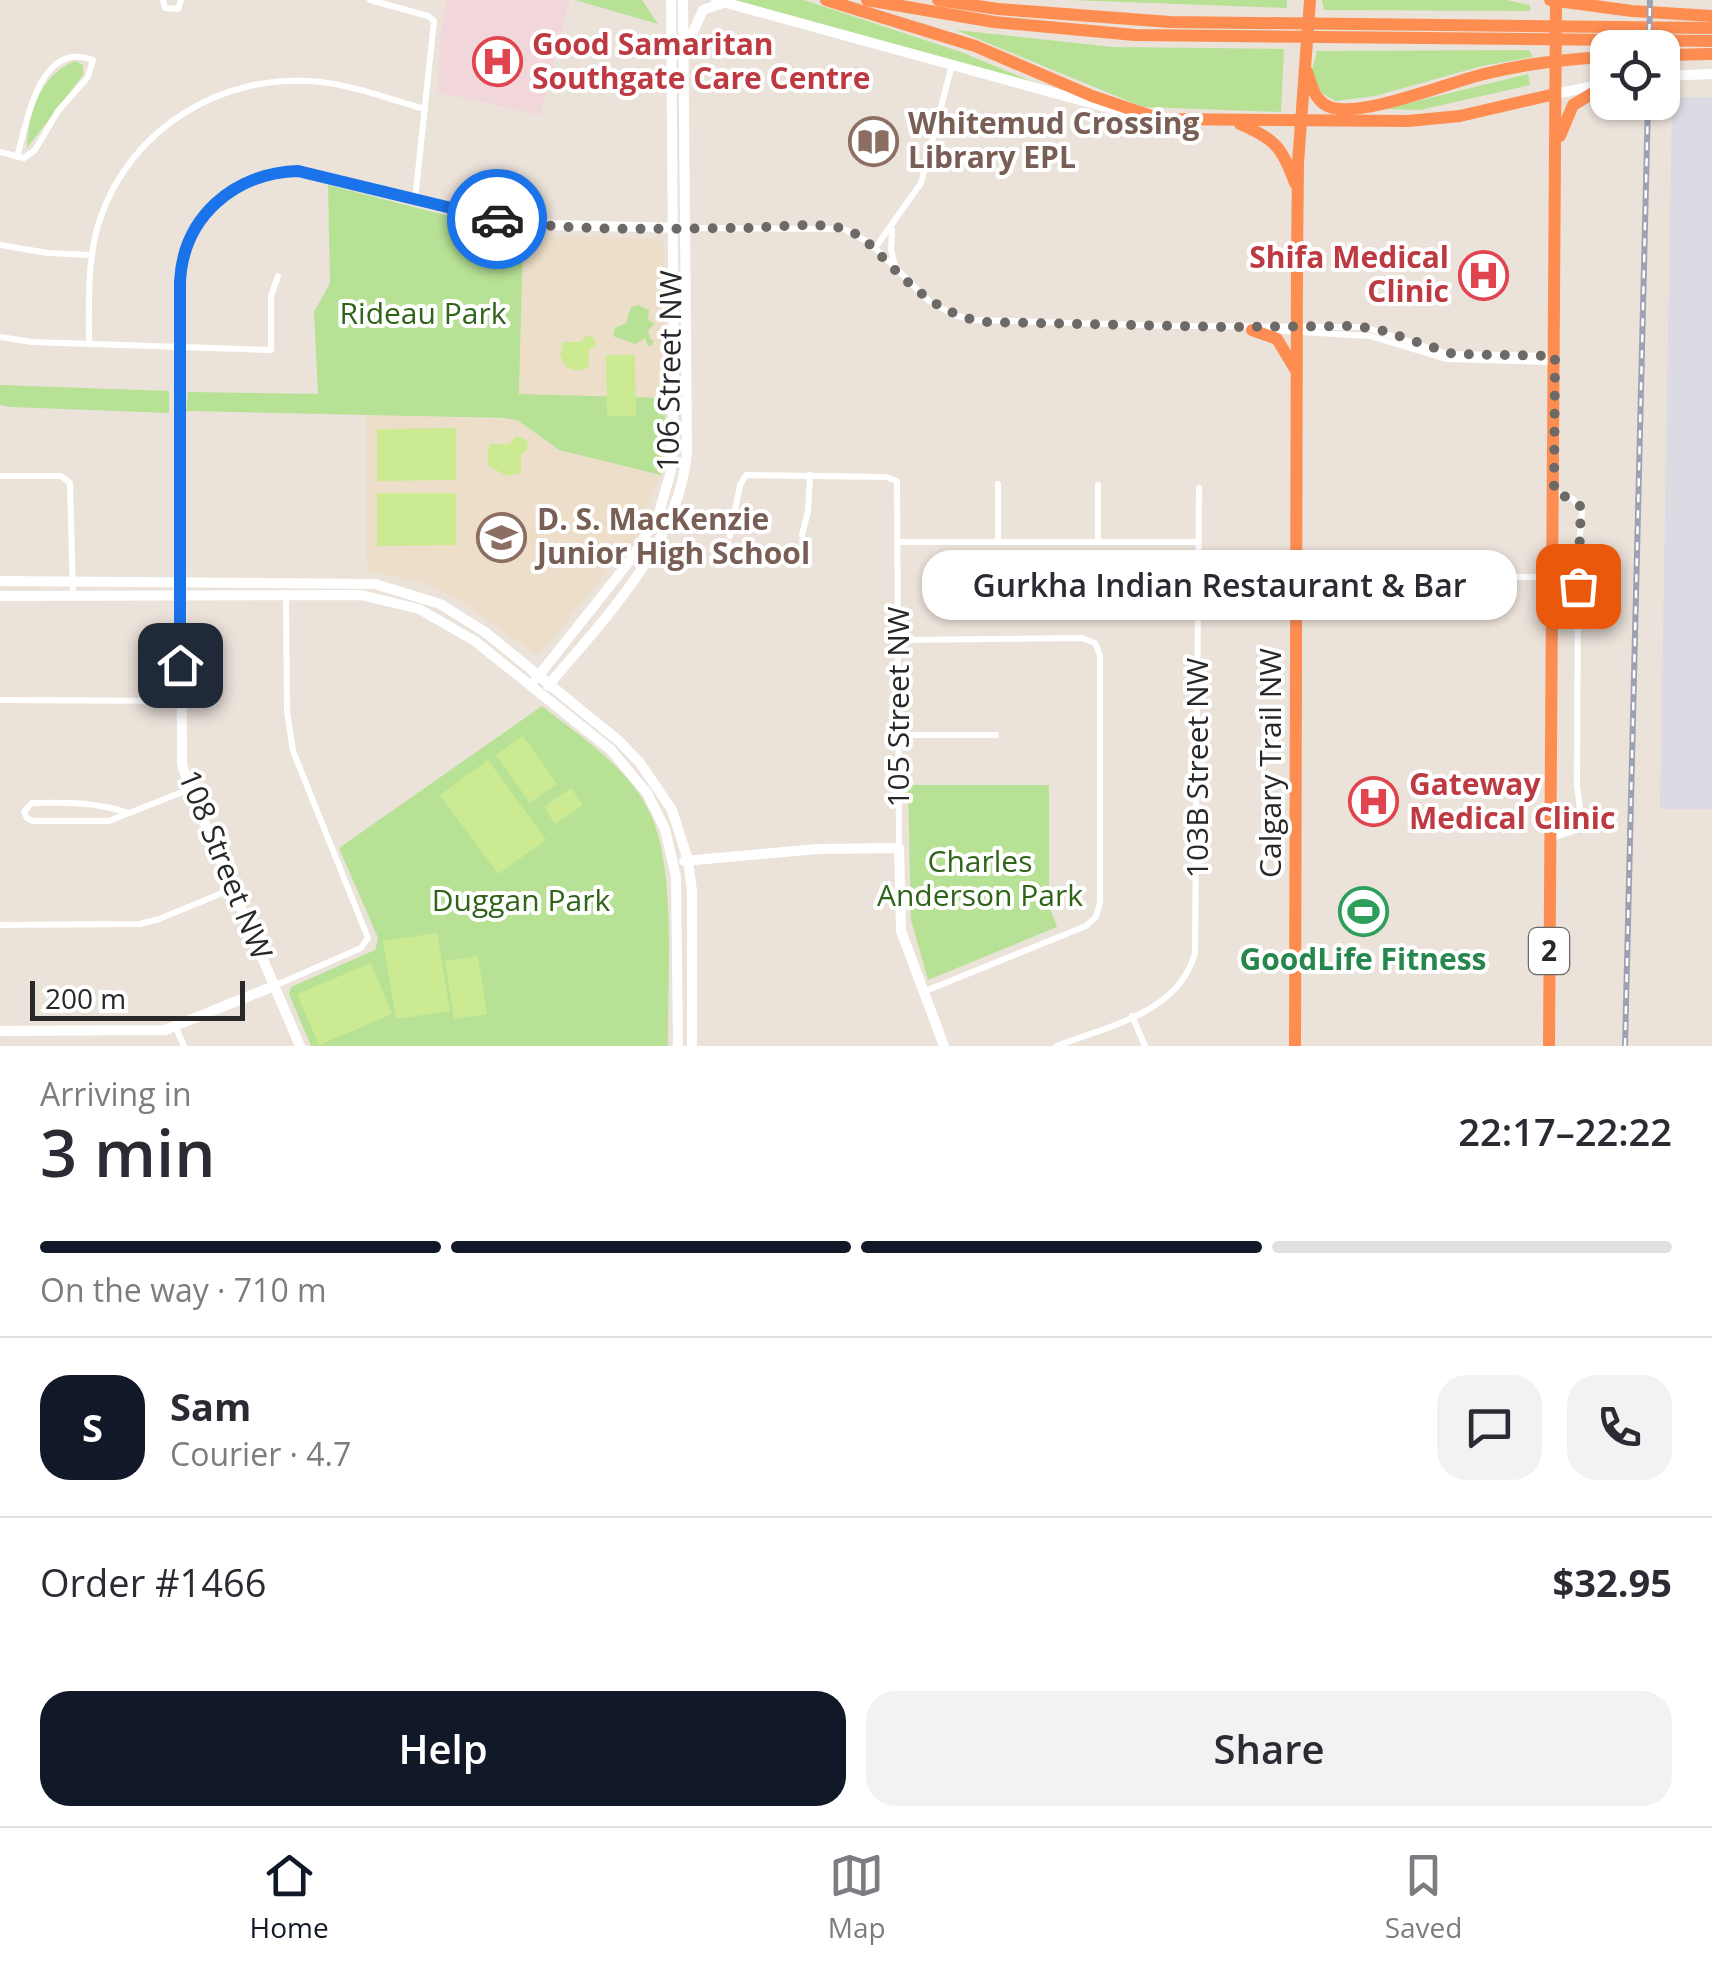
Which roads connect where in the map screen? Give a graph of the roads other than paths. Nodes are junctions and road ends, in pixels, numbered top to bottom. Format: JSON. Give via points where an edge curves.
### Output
{"nodes":[{"id":1,"x":162,"y":0,"type":"edge"},
{"id":2,"x":181,"y":0,"type":"edge"},
{"id":3,"x":370,"y":0,"type":"edge"},
{"id":4,"x":660,"y":0,"type":"edge"},
{"id":5,"x":671,"y":0,"type":"edge"},
{"id":6,"x":683,"y":0,"type":"edge"},
{"id":7,"x":826,"y":0,"type":"edge"},
{"id":8,"x":867,"y":0,"type":"edge"},
{"id":9,"x":938,"y":0,"type":"edge"},
{"id":10,"x":1310,"y":0,"type":"edge"},
{"id":11,"x":1548,"y":0,"type":"edge"},
{"id":12,"x":1556,"y":0,"type":"edge"},
{"id":13,"x":722,"y":2,"type":"edge"},
{"id":14,"x":1712,"y":16,"type":"edge"},
{"id":15,"x":671,"y":22,"type":"junction"},
{"id":16,"x":1712,"y":28,"type":"edge"},
{"id":17,"x":1712,"y":41,"type":"edge"},
{"id":18,"x":684,"y":53,"type":"junction"},
{"id":19,"x":1712,"y":54,"type":"edge"},
{"id":20,"x":1680,"y":55,"type":"edge"},
{"id":21,"x":1590,"y":59,"type":"edge"},
{"id":22,"x":952,"y":65,"type":"junction"},
{"id":23,"x":1304,"y":65,"type":"junction"},
{"id":24,"x":1712,"y":74,"type":"edge"},
{"id":25,"x":1680,"y":75,"type":"edge"},
{"id":26,"x":1590,"y":87,"type":"edge"},
{"id":27,"x":1556,"y":94,"type":"junction"},
{"id":28,"x":1590,"y":94,"type":"edge"},
{"id":29,"x":425,"y":109,"type":"junction"},
{"id":30,"x":1160,"y":120,"type":"junction"},
{"id":31,"x":1300,"y":121,"type":"junction"},
{"id":32,"x":1233,"y":122,"type":"junction"},
{"id":33,"x":1555,"y":148,"type":"junction"},
{"id":34,"x":0,"y":152,"type":"edge"},
{"id":35,"x":20,"y":157,"type":"junction"},
{"id":36,"x":1298,"y":188,"type":"junction"},
{"id":37,"x":415,"y":201,"type":"junction"},
{"id":38,"x":894,"y":224,"type":"junction"},
{"id":39,"x":672,"y":228,"type":"junction"},
{"id":40,"x":685,"y":228,"type":"junction"},
{"id":41,"x":0,"y":245,"type":"edge"},
{"id":42,"x":875,"y":248,"type":"junction"},
{"id":43,"x":91,"y":255,"type":"junction"},
{"id":44,"x":899,"y":274,"type":"junction"},
{"id":45,"x":278,"y":276,"type":"dead end"},
{"id":46,"x":1245,"y":328,"type":"junction"},
{"id":47,"x":1296,"y":328,"type":"junction"},
{"id":48,"x":0,"y":337,"type":"edge"},
{"id":49,"x":89,"y":344,"type":"junction"},
{"id":50,"x":180,"y":346,"type":"junction"},
{"id":51,"x":1555,"y":359,"type":"junction"},
{"id":52,"x":1296,"y":372,"type":"junction"},
{"id":53,"x":810,"y":475,"type":"junction"},
{"id":54,"x":0,"y":476,"type":"edge"},
{"id":55,"x":998,"y":484,"type":"dead end"},
{"id":56,"x":1098,"y":485,"type":"dead end"},
{"id":57,"x":1199,"y":488,"type":"dead end"},
{"id":58,"x":1554,"y":492,"type":"junction"},
{"id":59,"x":802,"y":535,"type":"dead end"},
{"id":60,"x":730,"y":536,"type":"dead end"},
{"id":61,"x":898,"y":542,"type":"junction"},
{"id":62,"x":998,"y":542,"type":"junction"},
{"id":63,"x":1098,"y":542,"type":"junction"},
{"id":64,"x":1199,"y":542,"type":"junction"},
{"id":65,"x":1296,"y":577,"type":"junction"},
{"id":66,"x":1554,"y":577,"type":"junction"},
{"id":67,"x":73,"y":581,"type":"junction"},
{"id":68,"x":180,"y":581,"type":"junction"},
{"id":69,"x":286,"y":581,"type":"junction"},
{"id":70,"x":0,"y":582,"type":"edge"},
{"id":71,"x":180,"y":594,"type":"junction"},
{"id":72,"x":286,"y":594,"type":"junction"},
{"id":73,"x":74,"y":595,"type":"junction"},
{"id":74,"x":0,"y":596,"type":"edge"},
{"id":75,"x":898,"y":640,"type":"junction"},
{"id":76,"x":536,"y":679,"type":"junction"},
{"id":77,"x":546,"y":688,"type":"junction"},
{"id":78,"x":0,"y":700,"type":"edge"},
{"id":79,"x":180,"y":701,"type":"junction"},
{"id":80,"x":996,"y":734,"type":"dead end"},
{"id":81,"x":899,"y":735,"type":"junction"},
{"id":82,"x":190,"y":789,"type":"junction"},
{"id":83,"x":128,"y":813,"type":"junction"},
{"id":84,"x":1550,"y":838,"type":"junction"},
{"id":85,"x":899,"y":848,"type":"junction"},
{"id":86,"x":688,"y":860,"type":"junction"},
{"id":87,"x":673,"y":862,"type":"junction"},
{"id":88,"x":232,"y":889,"type":"junction"},
{"id":89,"x":0,"y":925,"type":"edge"},
{"id":90,"x":274,"y":986,"type":"junction"},
{"id":91,"x":922,"y":992,"type":"junction"},
{"id":92,"x":1132,"y":1016,"type":"junction"},
{"id":93,"x":176,"y":1028,"type":"junction"},
{"id":94,"x":0,"y":1031,"type":"edge"},
{"id":95,"x":184,"y":1046,"type":"edge"},
{"id":96,"x":300,"y":1046,"type":"edge"},
{"id":97,"x":678,"y":1046,"type":"edge"},
{"id":98,"x":692,"y":1046,"type":"edge"},
{"id":99,"x":944,"y":1046,"type":"edge"},
{"id":100,"x":1057,"y":1046,"type":"edge"},
{"id":101,"x":1145,"y":1046,"type":"edge"},
{"id":102,"x":1295,"y":1046,"type":"edge"},
{"id":103,"x":1550,"y":1046,"type":"edge"}],
"edges":[{"from":1,"to":2,"type":"street","via":[[172,11]]},
{"from":3,"to":29,"type":"street","via":[[434,22]]},
{"from":4,"to":15,"type":"street"},
{"from":5,"to":15,"type":"street","name":"106 Street NW"},
{"from":6,"to":18,"type":"street","name":"106 Street NW"},
{"from":7,"to":30,"type":"highway","via":[[976,46]]},
{"from":8,"to":17,"type":"highway","via":[[1104,33]]},
{"from":9,"to":16,"type":"highway","via":[[1155,21]]},
{"from":10,"to":23,"type":"highway","name":"Calgary Trail NW"},
{"from":11,"to":14,"type":"highway"},
{"from":12,"to":27,"type":"highway","number":"2"},
{"from":13,"to":18,"type":"street","via":[[702,10]]},
{"from":13,"to":22,"type":"street"},
{"from":15,"to":39,"type":"street","name":"106 Street NW"},
{"from":18,"to":40,"type":"street","name":"106 Street NW"},
{"from":19,"to":20,"type":"highway"},
{"from":21,"to":23,"type":"highway","via":[[1505,69],[1344,109],[1321,102]]},
{"from":22,"to":30,"type":"street"},
{"from":22,"to":38,"type":"street","via":[[923,179]]},
{"from":23,"to":31,"type":"highway","name":"Calgary Trail NW"},
{"from":24,"to":25,"type":"street"},
{"from":26,"to":27,"type":"street"},
{"from":27,"to":31,"type":"highway","via":[[1425,120]]},
{"from":27,"to":33,"type":"highway","number":"2"},
{"from":28,"to":33,"type":"highway","via":[[1573,104]]},
{"from":29,"to":37,"type":"street"},
{"from":29,"to":43,"type":"street","via":[[308,81],[219,94],[158,132],[130,161],[106,202]]},
{"from":30,"to":32,"type":"highway"},
{"from":31,"to":32,"type":"highway"},
{"from":31,"to":36,"type":"highway","name":"Calgary Trail NW"},
{"from":32,"to":36,"type":"highway","via":[[1273,141]]},
{"from":33,"to":51,"type":"highway","number":"2"},
{"from":34,"to":35,"type":"street"},
{"from":35,"to":35,"type":"street","via":[[32,154],[88,77],[92,60],[71,58],[46,73]]},
{"from":36,"to":47,"type":"highway","name":"Calgary Trail NW"},
{"from":37,"to":39,"type":"street","via":[[523,223]]},
{"from":37,"to":50,"type":"street","name":"108 Street NW","via":[[298,171],[244,183],[211,206],[184,254]]},
{"from":38,"to":42,"type":"street"},
{"from":38,"to":44,"type":"street","via":[[890,249]]},
{"from":39,"to":40,"type":"street"},
{"from":39,"to":76,"type":"street","name":"106 Street NW","via":[[674,451],[664,499],[632,558]]},
{"from":40,"to":42,"type":"street","via":[[832,227]]},
{"from":40,"to":77,"type":"street","name":"106 Street NW","via":[[686,452],[679,496],[652,555]]},
{"from":41,"to":43,"type":"street"},
{"from":42,"to":44,"type":"street"},
{"from":43,"to":49,"type":"street"},
{"from":44,"to":46,"type":"street","via":[[938,306],[973,320]]},
{"from":45,"to":50,"type":"street","via":[[271,296],[271,350]]},
{"from":46,"to":47,"type":"street"},
{"from":46,"to":47,"type":"street"},
{"from":46,"to":52,"type":"highway","via":[[1280,342]]},
{"from":47,"to":51,"type":"street","via":[[1370,336],[1458,361]]},
{"from":47,"to":52,"type":"highway","name":"Calgary Trail NW"},
{"from":48,"to":49,"type":"street"},
{"from":49,"to":50,"type":"street"},
{"from":50,"to":68,"type":"street","name":"108 Street NW"},
{"from":51,"to":58,"type":"highway","number":"2"},
{"from":52,"to":65,"type":"highway","name":"Calgary Trail NW"},
{"from":53,"to":59,"type":"street"},
{"from":53,"to":60,"type":"street","via":[[746,474]]},
{"from":53,"to":61,"type":"street","name":"105 Street NW","via":[[897,481]]},
{"from":54,"to":67,"type":"street","via":[[61,476],[70,483]]},
{"from":55,"to":62,"type":"street"},
{"from":56,"to":63,"type":"street"},
{"from":57,"to":64,"type":"street","name":"103B Street NW"},
{"from":58,"to":66,"type":"highway","number":"2"},
{"from":58,"to":84,"type":"street","via":[[1582,511],[1581,822]]},
{"from":61,"to":62,"type":"street"},
{"from":61,"to":75,"type":"street","name":"105 Street NW"},
{"from":62,"to":63,"type":"street"},
{"from":63,"to":64,"type":"street"},
{"from":64,"to":92,"type":"street","name":"103B Street NW","via":[[1196,947],[1180,985]]},
{"from":65,"to":66,"type":"street"},
{"from":65,"to":102,"type":"highway","name":"Calgary Trail NW"},
{"from":66,"to":84,"type":"highway","number":"2"},
{"from":67,"to":68,"type":"street"},
{"from":67,"to":70,"type":"street"},
{"from":67,"to":73,"type":"street"},
{"from":68,"to":69,"type":"street"},
{"from":68,"to":71,"type":"street","name":"108 Street NW"},
{"from":69,"to":72,"type":"street"},
{"from":69,"to":76,"type":"street","via":[[364,582],[416,594],[473,624]]},
{"from":71,"to":72,"type":"street"},
{"from":71,"to":73,"type":"street"},
{"from":71,"to":79,"type":"street","name":"108 Street NW"},
{"from":72,"to":76,"type":"street","via":[[361,595],[409,605]]},
{"from":72,"to":90,"type":"street","via":[[292,751],[368,941]]},
{"from":73,"to":74,"type":"street"},
{"from":75,"to":81,"type":"street","name":"105 Street NW"},
{"from":75,"to":91,"type":"street","via":[[1082,638],[1095,643],[1100,655],[1096,917]]},
{"from":76,"to":77,"type":"street"},
{"from":77,"to":86,"type":"street","via":[[640,763],[672,810]]},
{"from":77,"to":87,"type":"street","via":[[630,769],[660,818]]},
{"from":78,"to":79,"type":"street"},
{"from":79,"to":82,"type":"street","name":"108 Street NW"},
{"from":80,"to":81,"type":"street"},
{"from":81,"to":85,"type":"street","name":"105 Street NW"},
{"from":82,"to":83,"type":"street"},
{"from":82,"to":88,"type":"street","name":"108 Street NW"},
{"from":83,"to":83,"type":"street","via":[[109,821],[33,821],[24,812],[32,803],[74,803]]},
{"from":84,"to":103,"type":"highway","number":"2"},
{"from":85,"to":86,"type":"street"},
{"from":85,"to":91,"type":"street","name":"105 Street NW","via":[[901,931]]},
{"from":86,"to":87,"type":"street"},
{"from":86,"to":98,"type":"street"},
{"from":87,"to":97,"type":"street"},
{"from":88,"to":89,"type":"street","via":[[140,924]]},
{"from":88,"to":90,"type":"street","name":"108 Street NW"},
{"from":90,"to":93,"type":"street"},
{"from":90,"to":96,"type":"street","name":"108 Street NW"},
{"from":91,"to":99,"type":"street","name":"105 Street NW"},
{"from":92,"to":100,"type":"street"},
{"from":92,"to":101,"type":"street"},
{"from":93,"to":94,"type":"street"},
{"from":93,"to":95,"type":"street"}]}
